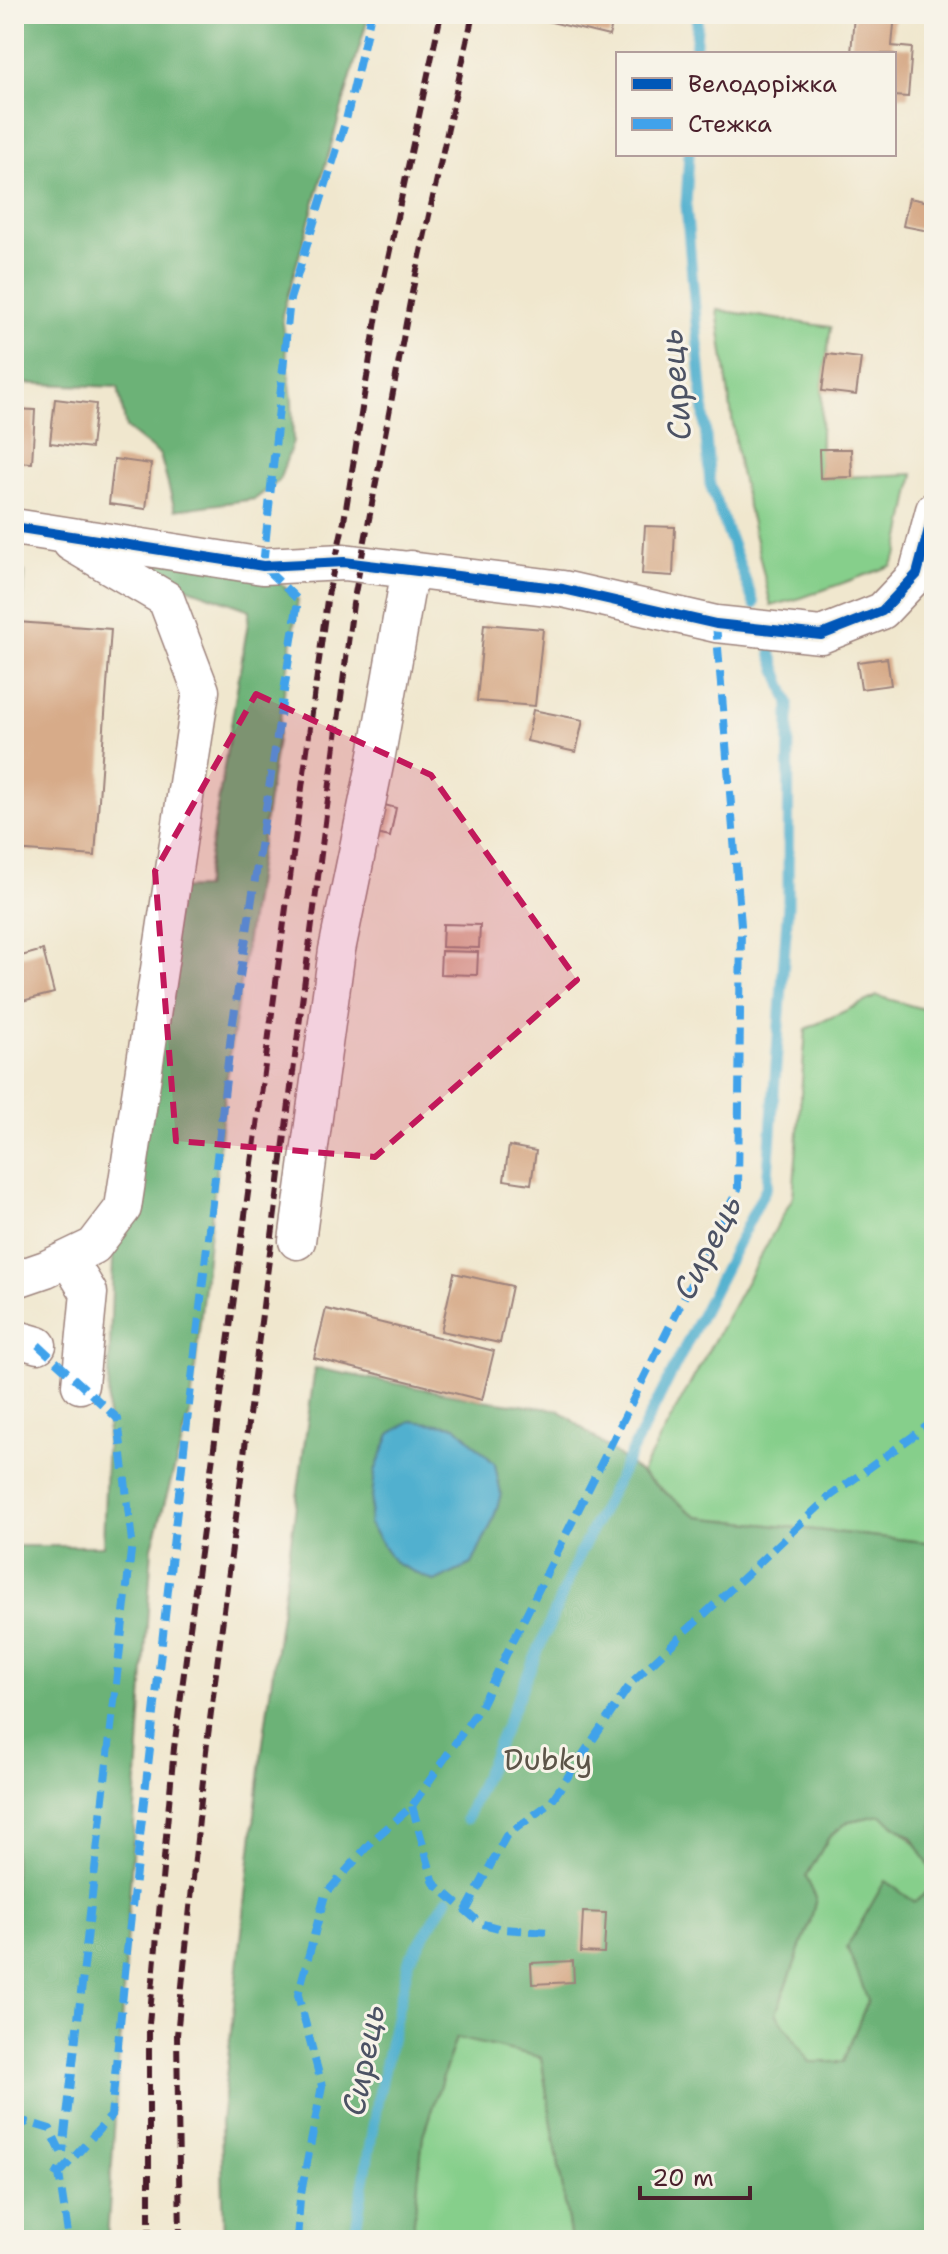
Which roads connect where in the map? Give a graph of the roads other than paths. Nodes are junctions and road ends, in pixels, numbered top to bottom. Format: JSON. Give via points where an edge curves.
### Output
{"nodes":[{"id":1,"x":934,"y":510,"type":"edge"},
{"id":2,"x":14,"y":527,"type":"edge"},
{"id":3,"x":56,"y":534,"type":"junction"},
{"id":4,"x":410,"y":569,"type":"junction"},
{"id":5,"x":297,"y":1241,"type":"dead end"},
{"id":6,"x":68,"y":1259,"type":"junction"},
{"id":7,"x":14,"y":1280,"type":"edge"},
{"id":8,"x":80,"y":1385,"type":"dead end"}],
"edges":[{"from":1,"to":4,"type":"street","via":[[917,574],[882,611],[821,635],[716,624],[563,589]]},
{"from":2,"to":3,"type":"street"},
{"from":3,"to":4,"type":"street","via":[[263,566],[344,562]]},
{"from":3,"to":6,"type":"street","via":[[166,599],[201,691],[123,1208],[94,1246]]},
{"from":4,"to":5,"type":"street","via":[[337,950]]},
{"from":6,"to":7,"type":"street"},
{"from":6,"to":8,"type":"street","via":[[89,1293]]}]}
